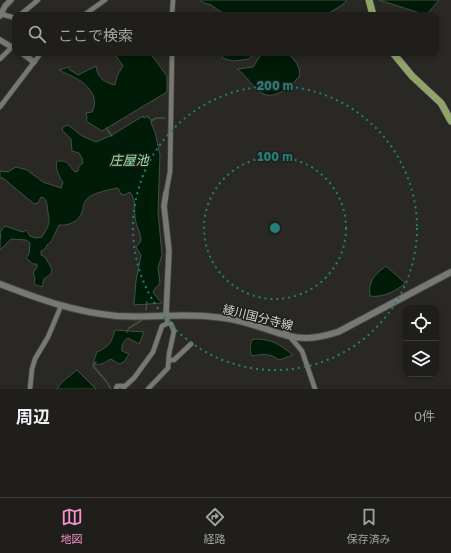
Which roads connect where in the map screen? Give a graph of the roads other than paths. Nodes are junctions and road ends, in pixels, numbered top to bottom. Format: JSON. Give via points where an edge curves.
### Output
{"nodes":[{"id":1,"x":11,"y":0,"type":"edge"},
{"id":2,"x":38,"y":0,"type":"edge"},
{"id":3,"x":105,"y":0,"type":"edge"},
{"id":4,"x":173,"y":0,"type":"edge"},
{"id":5,"x":369,"y":0,"type":"edge"},
{"id":6,"x":24,"y":12,"type":"edge"},
{"id":7,"x":88,"y":12,"type":"edge"},
{"id":8,"x":172,"y":12,"type":"edge"},
{"id":9,"x":372,"y":12,"type":"edge"},
{"id":10,"x":1,"y":15,"type":"edge"},
{"id":11,"x":12,"y":17,"type":"edge"},
{"id":12,"x":0,"y":40,"type":"edge"},
{"id":13,"x":12,"y":47,"type":"edge"},
{"id":14,"x":12,"y":49,"type":"edge"},
{"id":15,"x":26,"y":56,"type":"edge"},
{"id":16,"x":39,"y":56,"type":"edge"},
{"id":17,"x":172,"y":56,"type":"edge"},
{"id":18,"x":395,"y":56,"type":"edge"},
{"id":19,"x":0,"y":59,"type":"edge"},
{"id":20,"x":34,"y":62,"type":"junction"},
{"id":21,"x":0,"y":107,"type":"edge"},
{"id":22,"x":451,"y":121,"type":"edge"},
{"id":23,"x":166,"y":193,"type":"joint"},
{"id":24,"x":451,"y":272,"type":"edge"},
{"id":25,"x":0,"y":284,"type":"edge"},
{"id":26,"x":61,"y":306,"type":"junction"},
{"id":27,"x":166,"y":315,"type":"junction"},
{"id":28,"x":168,"y":322,"type":"junction"},
{"id":29,"x":286,"y":334,"type":"junction"},
{"id":30,"x":191,"y":344,"type":"dead end"},
{"id":31,"x":170,"y":360,"type":"junction"},
{"id":32,"x":124,"y":388,"type":"edge"},
{"id":33,"x":30,"y":389,"type":"edge"},
{"id":34,"x":116,"y":389,"type":"edge"},
{"id":35,"x":148,"y":389,"type":"edge"},
{"id":36,"x":315,"y":389,"type":"edge"}],
"edges":[{"from":1,"to":10,"type":"street"},
{"from":2,"to":6,"type":"street"},
{"from":3,"to":7,"type":"street"},
{"from":4,"to":8,"type":"street"},
{"from":5,"to":9,"type":"main road"},
{"from":10,"to":11,"type":"street"},
{"from":12,"to":13,"type":"street"},
{"from":14,"to":19,"type":"street"},
{"from":15,"to":20,"type":"street"},
{"from":16,"to":20,"type":"street"},
{"from":17,"to":23,"type":"street","via":[[170,172]]},
{"from":18,"to":22,"type":"main road","via":[[412,76],[441,103]]},
{"from":20,"to":21,"type":"street"},
{"from":23,"to":27,"type":"street","via":[[164,206],[169,251]]},
{"from":24,"to":29,"type":"main road","name":"綾川国分寺線","via":[[338,332],[308,338]]},
{"from":25,"to":26,"type":"main road","name":"綾川国分寺線"},
{"from":26,"to":27,"type":"main road","name":"綾川国分寺線","via":[[118,316]]},
{"from":26,"to":33,"type":"street","via":[[35,359]]},
{"from":27,"to":28,"type":"street"},
{"from":27,"to":29,"type":"main road","name":"綾川国分寺線","via":[[231,320]]},
{"from":28,"to":31,"type":"street","via":[[174,331]]},
{"from":28,"to":32,"type":"street","via":[[162,326],[153,352]]},
{"from":29,"to":36,"type":"street","via":[[302,350]]},
{"from":30,"to":31,"type":"street","via":[[174,360]]},
{"from":31,"to":35,"type":"street","via":[[168,368]]},
{"from":32,"to":34,"type":"street","via":[[118,386]]}]}
